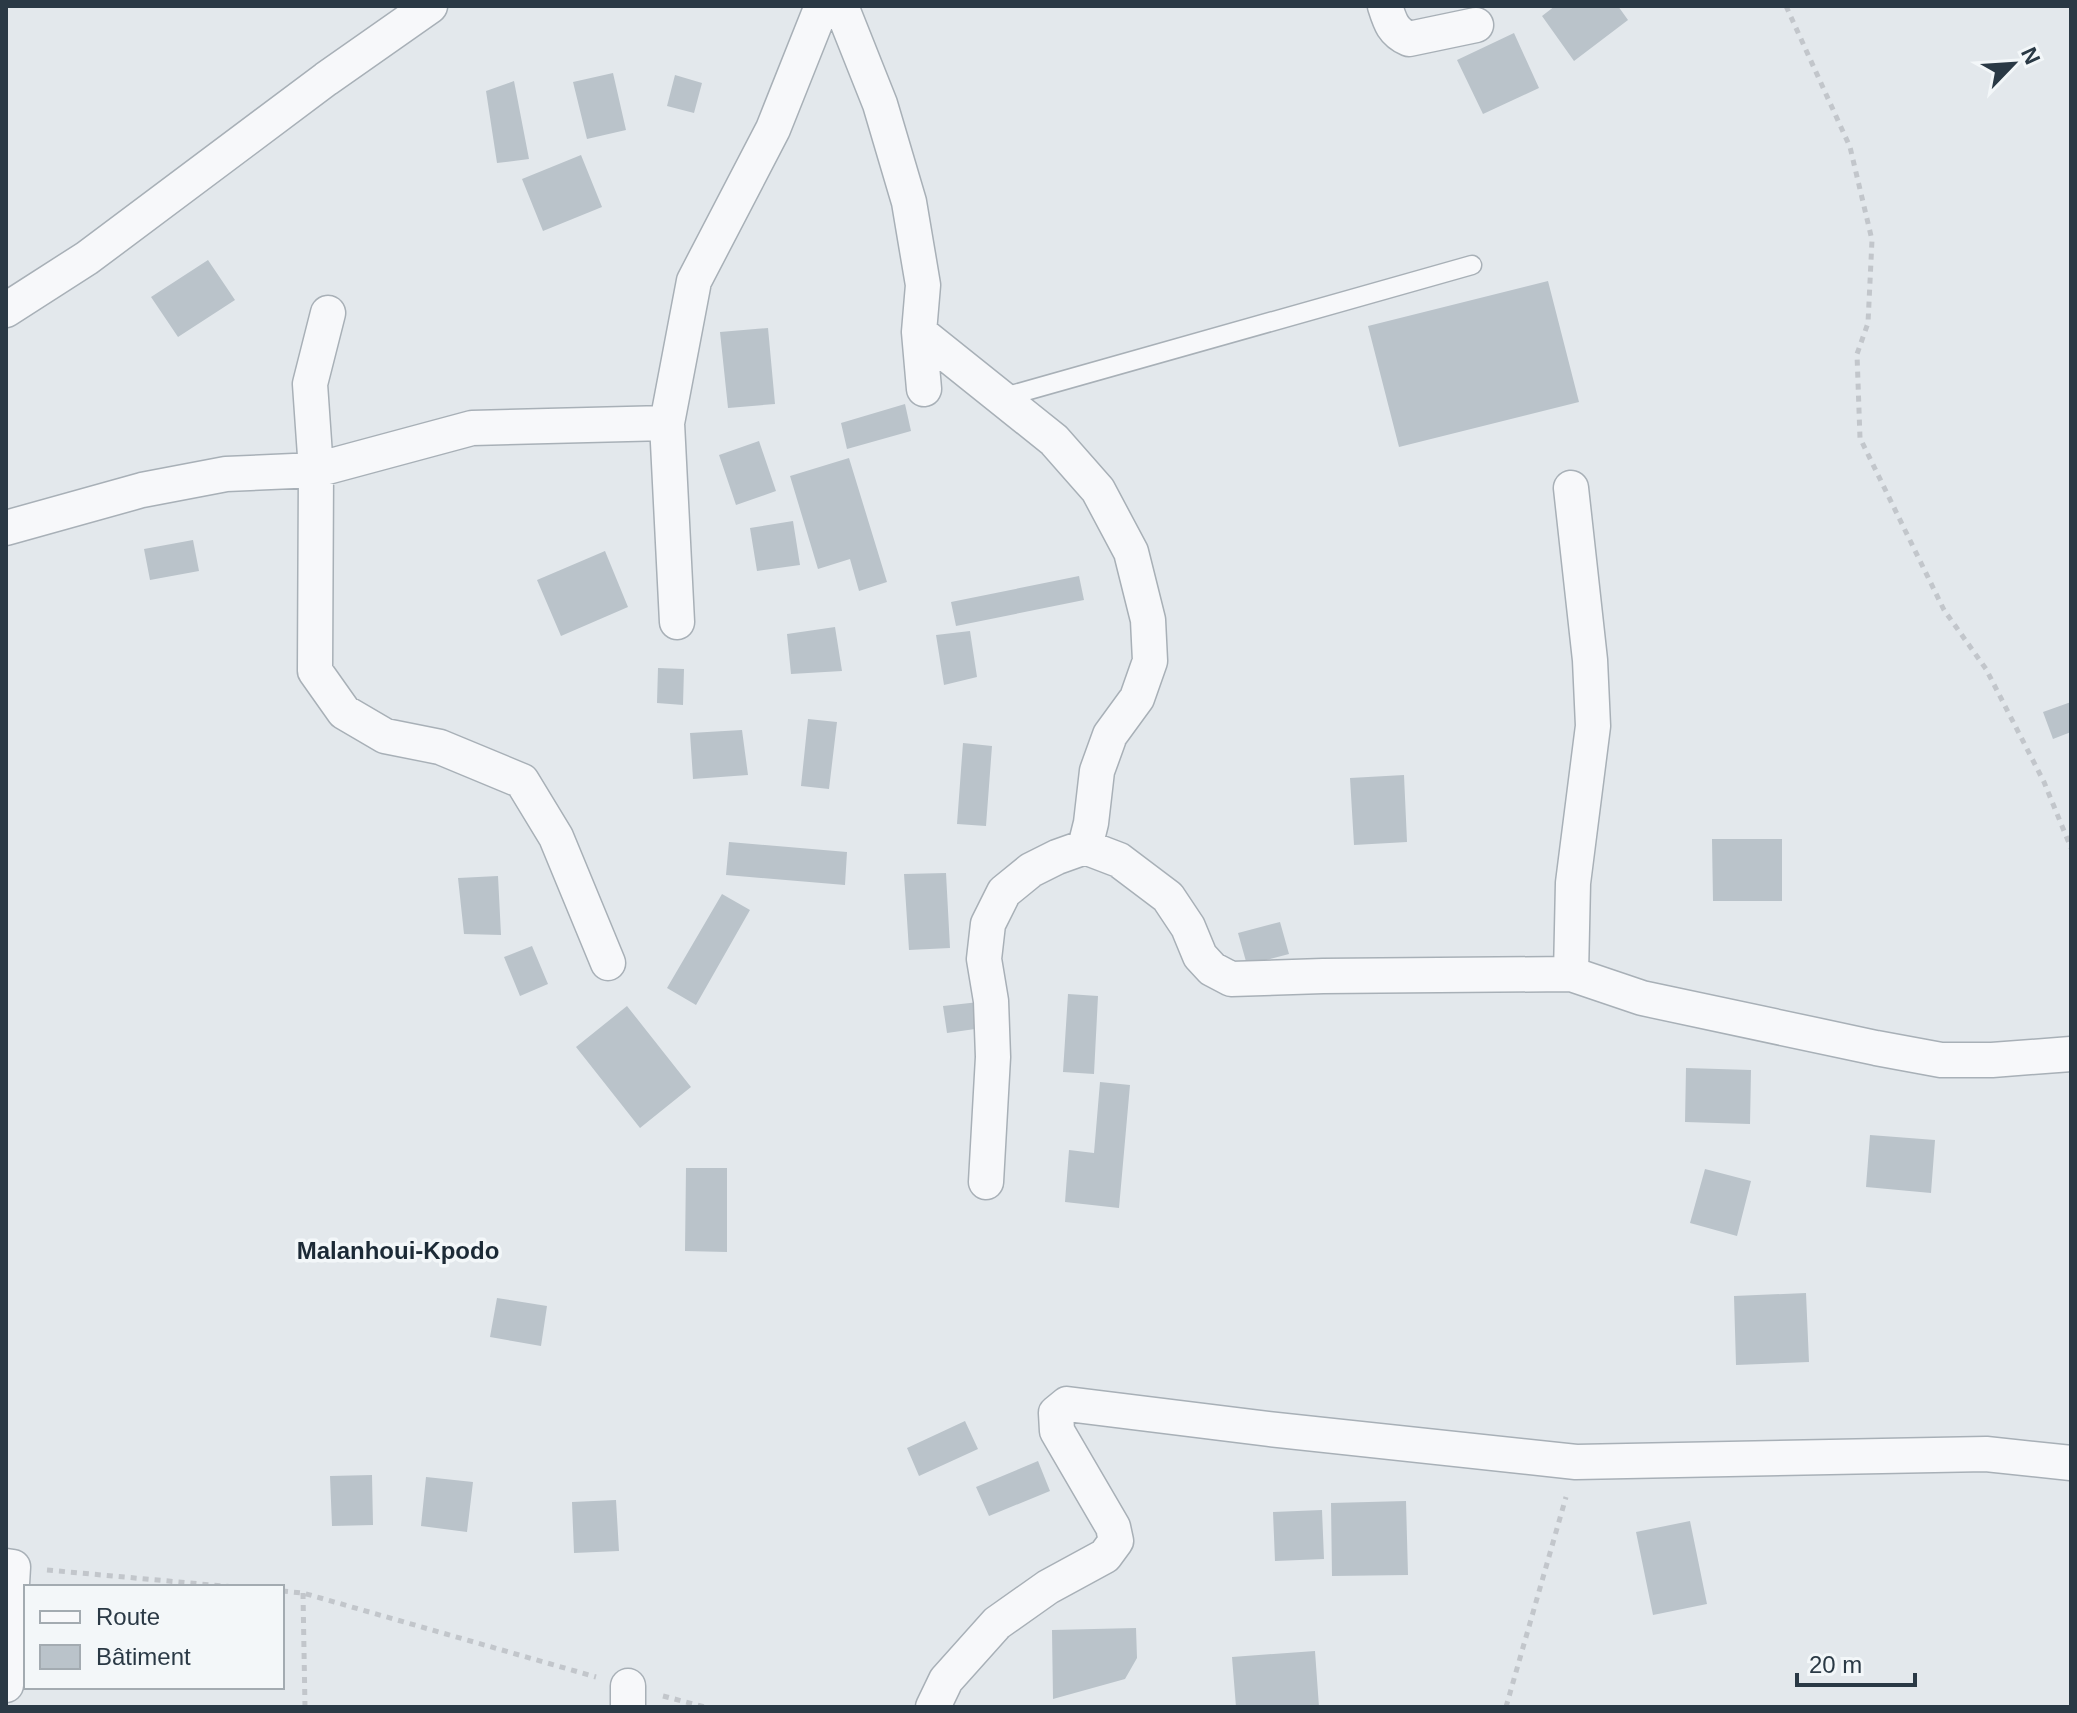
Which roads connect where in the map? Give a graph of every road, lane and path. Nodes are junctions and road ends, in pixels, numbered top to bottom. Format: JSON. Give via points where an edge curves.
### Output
{"nodes":[{"id":1,"x":430,"y":6,"type":"edge"},
{"id":2,"x":822,"y":6,"type":"edge"},
{"id":3,"x":841,"y":6,"type":"edge"},
{"id":4,"x":1385,"y":6,"type":"edge"},
{"id":5,"x":1786,"y":6,"type":"edge"},
{"id":6,"x":1457,"y":20,"type":"edge"},
{"id":7,"x":1472,"y":265,"type":"dead end"},
{"id":8,"x":6,"y":310,"type":"edge"},
{"id":9,"x":328,"y":313,"type":"dead end"},
{"id":10,"x":919,"y":332,"type":"junction"},
{"id":11,"x":924,"y":389,"type":"dead end"},
{"id":12,"x":1001,"y":398,"type":"junction"},
{"id":13,"x":667,"y":423,"type":"junction"},
{"id":14,"x":316,"y":470,"type":"junction"},
{"id":15,"x":1571,"y":488,"type":"dead end"},
{"id":16,"x":6,"y":528,"type":"edge"},
{"id":17,"x":677,"y":622,"type":"dead end"},
{"id":18,"x":1085,"y":847,"type":"junction"},
{"id":19,"x":2071,"y":848,"type":"edge"},
{"id":20,"x":608,"y":963,"type":"dead end"},
{"id":21,"x":1571,"y":974,"type":"junction"},
{"id":22,"x":2071,"y":1054,"type":"edge"},
{"id":23,"x":986,"y":1182,"type":"dead end"},
{"id":24,"x":1576,"y":1462,"type":"junction"},
{"id":25,"x":2071,"y":1463,"type":"edge"},
{"id":26,"x":10,"y":1566,"type":"edge"},
{"id":27,"x":213,"y":1585,"type":"edge"},
{"id":28,"x":284,"y":1591,"type":"edge"},
{"id":29,"x":303,"y":1593,"type":"junction"},
{"id":30,"x":6,"y":1685,"type":"edge"},
{"id":31,"x":628,"y":1696,"type":"edge"},
{"id":32,"x":305,"y":1707,"type":"edge"},
{"id":33,"x":705,"y":1707,"type":"edge"},
{"id":34,"x":933,"y":1707,"type":"edge"},
{"id":35,"x":1506,"y":1707,"type":"edge"}],
"edges":[{"from":1,"to":8,"type":"street","via":[[87,258]]},
{"from":2,"to":13,"type":"street","via":[[773,129],[694,281]]},
{"from":3,"to":10,"type":"street","via":[[880,104],[909,202],[923,285]]},
{"from":4,"to":6,"type":"street","via":[[1391,26],[1409,39]]},
{"from":5,"to":19,"type":"path","via":[[1850,147],[1872,240],[1868,323],[1857,354],[1860,438],[1944,610],[1986,669]]},
{"from":7,"to":12,"type":"lane"},
{"from":9,"to":14,"type":"street","via":[[310,384]]},
{"from":10,"to":11,"type":"street"},
{"from":10,"to":12,"type":"street"},
{"from":12,"to":18,"type":"street","via":[[1054,440],[1098,490],[1131,552],[1148,620],[1150,661],[1137,698],[1110,735],[1097,771]]},
{"from":13,"to":14,"type":"street","via":[[472,428]]},
{"from":13,"to":17,"type":"street"},
{"from":14,"to":16,"type":"street","via":[[226,474],[142,490]]},
{"from":14,"to":20,"type":"street","via":[[315,671],[344,712],[385,736],[440,747],[522,781],[556,837]]},
{"from":15,"to":21,"type":"street","via":[[1593,726],[1573,883]]},
{"from":18,"to":21,"type":"street","via":[[1119,860],[1168,897],[1200,956],[1231,979]]},
{"from":18,"to":23,"type":"street","via":[[1031,870],[1004,892],[988,924],[984,959],[993,1057]]},
{"from":21,"to":22,"type":"street","via":[[1642,998],[1941,1060]]},
{"from":24,"to":25,"type":"street","via":[[1986,1454]]},
{"from":24,"to":34,"type":"street","via":[[1067,1404],[1056,1413],[1057,1431],[1116,1541],[1105,1556],[997,1623],[946,1680]]},
{"from":24,"to":35,"type":"path"},
{"from":26,"to":27,"type":"path"},
{"from":26,"to":30,"type":"street"},
{"from":28,"to":29,"type":"path"},
{"from":29,"to":31,"type":"path"},
{"from":29,"to":32,"type":"path"},
{"from":31,"to":33,"type":"path"}]}
